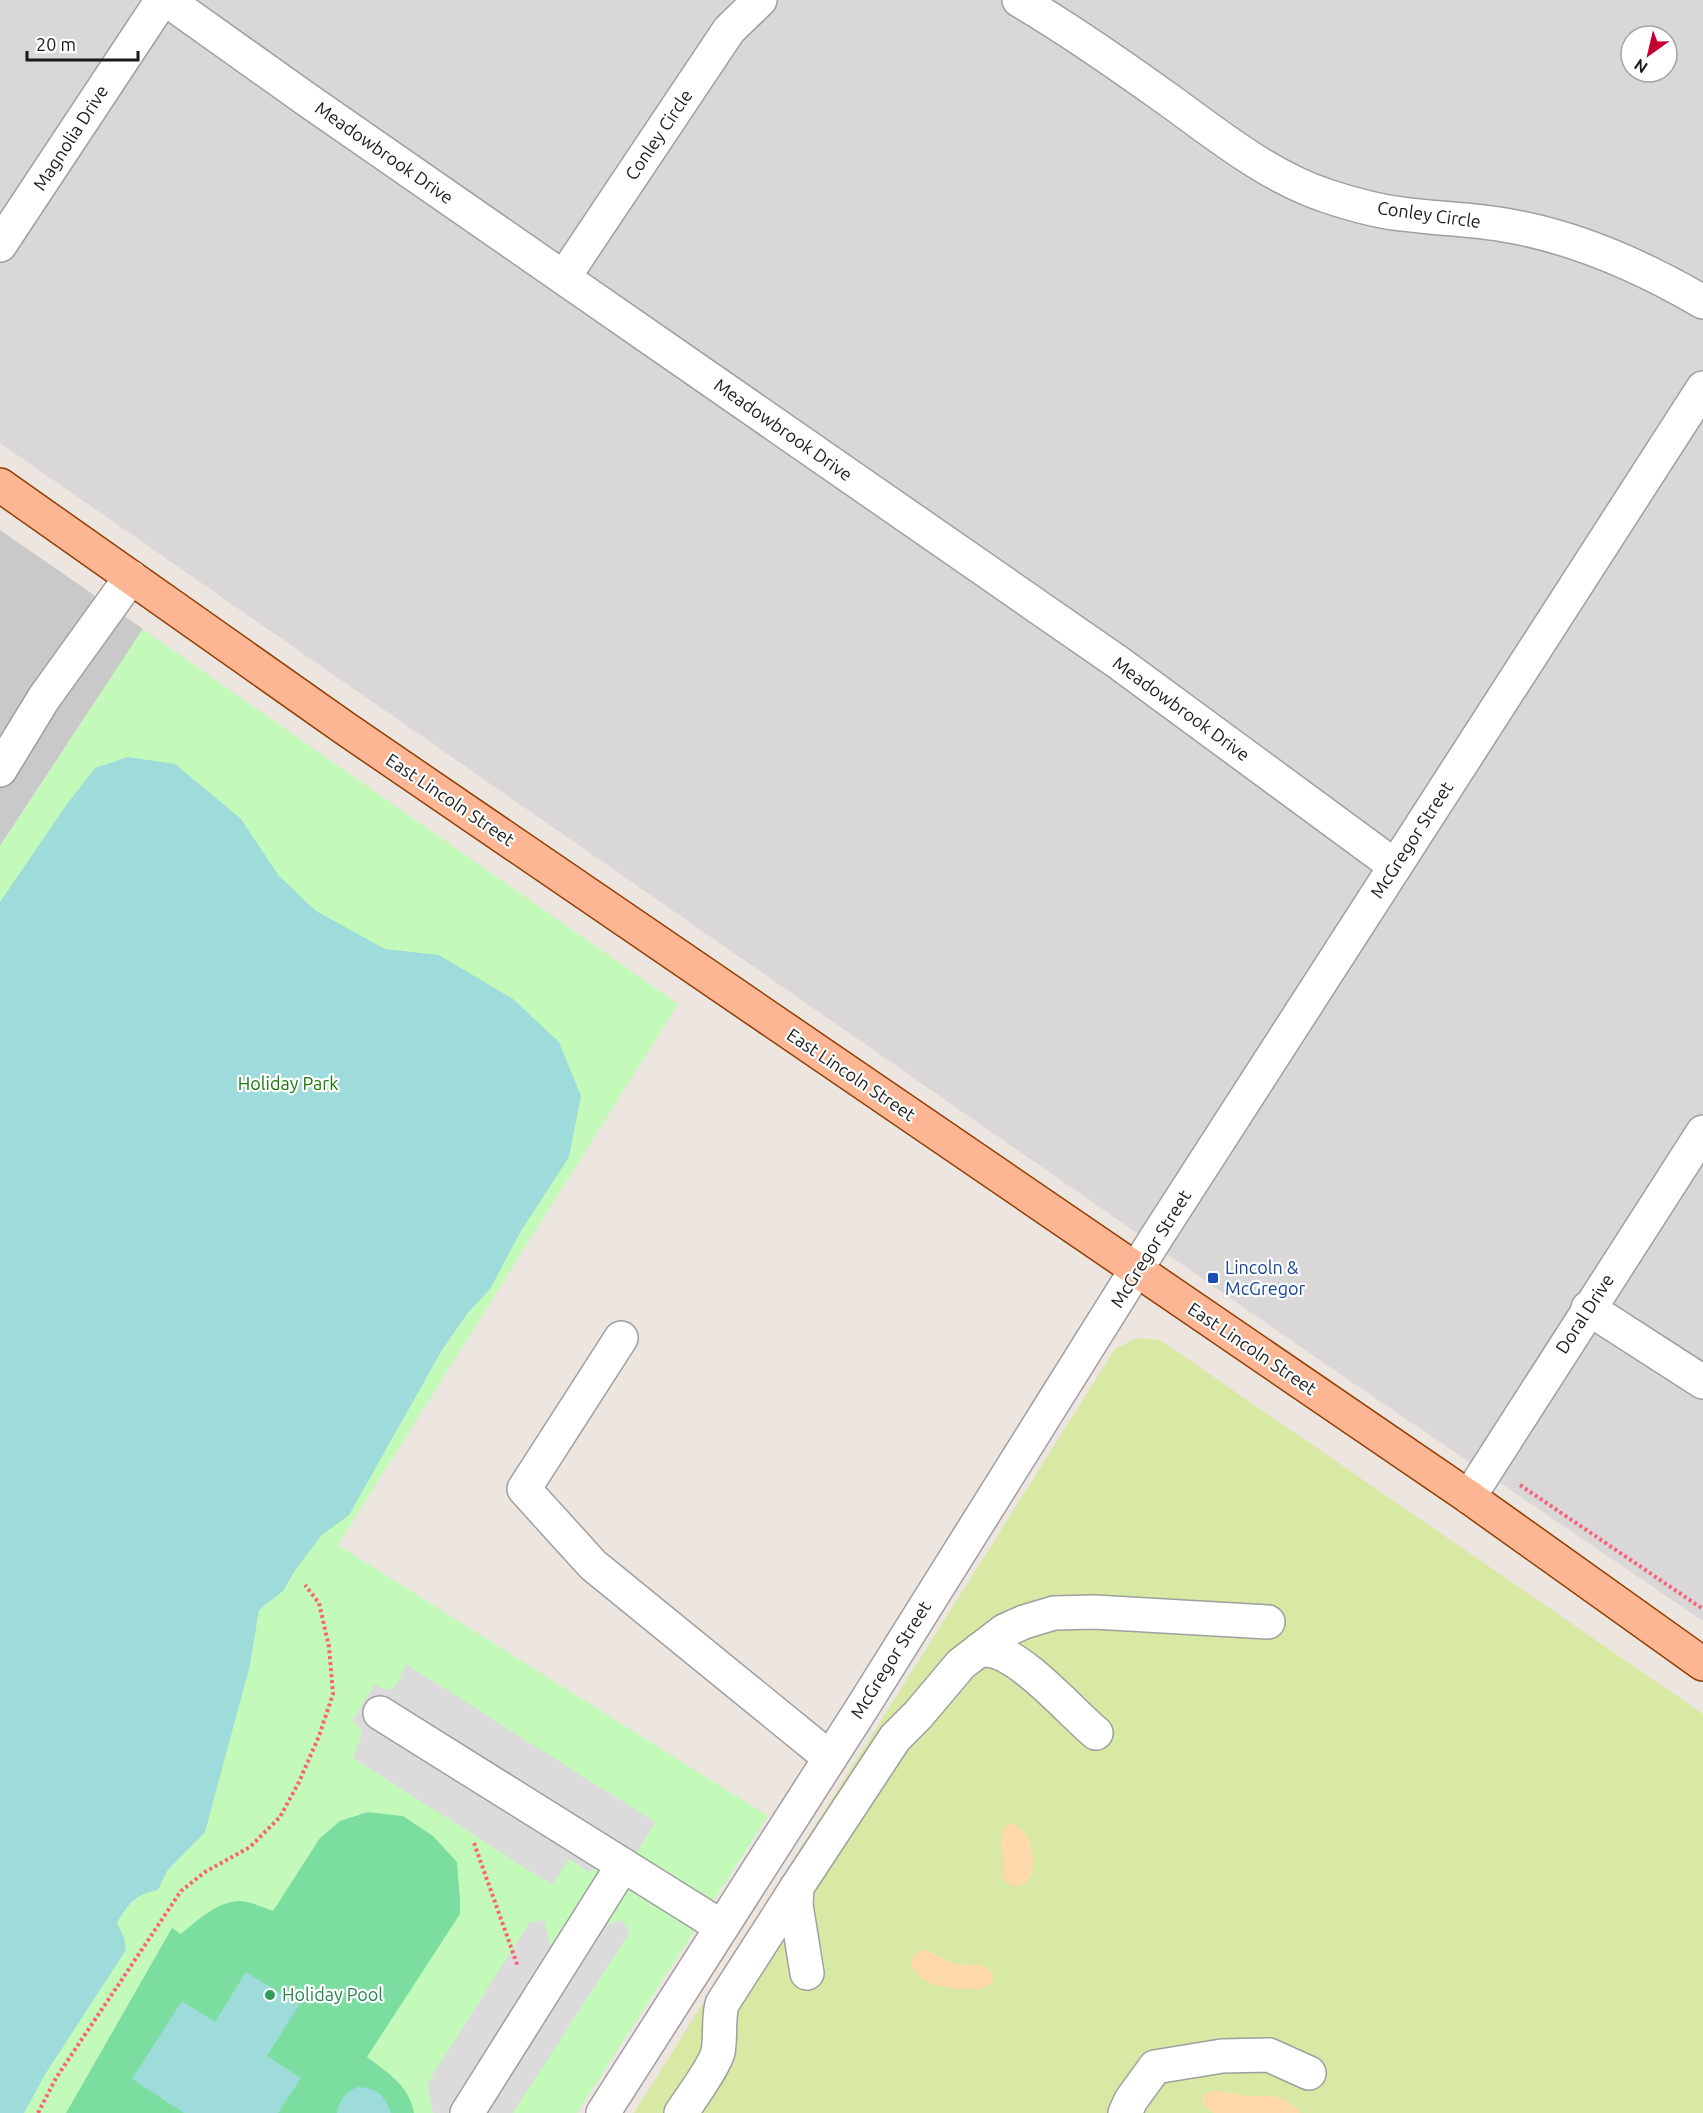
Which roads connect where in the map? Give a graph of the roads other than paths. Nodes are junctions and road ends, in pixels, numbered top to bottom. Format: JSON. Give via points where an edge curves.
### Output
{"nodes":[{"id":1,"x":162,"y":0,"type":"edge"},
{"id":2,"x":167,"y":0,"type":"edge"},
{"id":3,"x":760,"y":0,"type":"edge"},
{"id":4,"x":1019,"y":0,"type":"edge"},
{"id":5,"x":0,"y":245,"type":"edge"},
{"id":6,"x":564,"y":277,"type":"junction"},
{"id":7,"x":1703,"y":302,"type":"edge"},
{"id":8,"x":1703,"y":388,"type":"edge"},
{"id":9,"x":0,"y":485,"type":"edge"},
{"id":10,"x":131,"y":578,"type":"junction"},
{"id":11,"x":0,"y":770,"type":"edge"},
{"id":12,"x":1395,"y":866,"type":"junction"},
{"id":13,"x":1703,"y":1132,"type":"edge"},
{"id":14,"x":1137,"y":1271,"type":"junction"},
{"id":15,"x":1588,"y":1308,"type":"junction"},
{"id":16,"x":621,"y":1338,"type":"dead end"},
{"id":17,"x":1703,"y":1382,"type":"edge"},
{"id":18,"x":1469,"y":1497,"type":"junction"},
{"id":19,"x":1268,"y":1622,"type":"dead end"},
{"id":20,"x":979,"y":1650,"type":"junction"},
{"id":21,"x":1703,"y":1664,"type":"edge"},
{"id":22,"x":380,"y":1713,"type":"dead end"},
{"id":23,"x":1096,"y":1733,"type":"dead end"},
{"id":24,"x":830,"y":1758,"type":"junction"},
{"id":25,"x":623,"y":1865,"type":"junction"},
{"id":26,"x":797,"y":1887,"type":"junction"},
{"id":27,"x":722,"y":1927,"type":"junction"},
{"id":28,"x":807,"y":1973,"type":"dead end"},
{"id":29,"x":1309,"y":2073,"type":"dead end"},
{"id":30,"x":467,"y":2113,"type":"edge"},
{"id":31,"x":603,"y":2113,"type":"edge"},
{"id":32,"x":681,"y":2113,"type":"edge"},
{"id":33,"x":1125,"y":2113,"type":"edge"}],
"edges":[{"from":1,"to":5,"type":"street","name":"Magnolia Drive"},
{"from":2,"to":6,"type":"street","name":"Meadowbrook Drive"},
{"from":3,"to":6,"type":"street","name":"Conley Circle","via":[[729,30]]},
{"from":4,"to":7,"type":"street","name":"Conley Circle","via":[[1134,75],[1236,149],[1327,196],[1399,214],[1541,232],[1615,257],[1663,278]]},
{"from":6,"to":12,"type":"street","name":"Meadowbrook Drive","via":[[1119,663]]},
{"from":8,"to":12,"type":"street","name":"McGregor Street"},
{"from":9,"to":10,"type":"main road","name":"East Lincoln Street"},
{"from":10,"to":11,"type":"street","via":[[44,698]]},
{"from":10,"to":14,"type":"main road","name":"East Lincoln Street"},
{"from":12,"to":14,"type":"street","name":"McGregor Street"},
{"from":13,"to":15,"type":"street","name":"Doral Drive"},
{"from":14,"to":18,"type":"main road","name":"East Lincoln Street"},
{"from":14,"to":24,"type":"street","name":"McGregor Street"},
{"from":15,"to":17,"type":"street"},
{"from":15,"to":18,"type":"street","name":"Doral Drive"},
{"from":16,"to":24,"type":"street","via":[[524,1489],[593,1565]]},
{"from":18,"to":21,"type":"main road","name":"East Lincoln Street"},
{"from":19,"to":20,"type":"street","via":[[1054,1613],[1004,1631]]},
{"from":20,"to":23,"type":"street","via":[[994,1651],[1014,1660]]},
{"from":20,"to":26,"type":"street","via":[[960,1664],[895,1738]]},
{"from":22,"to":25,"type":"street"},
{"from":24,"to":27,"type":"street","name":"McGregor Street"},
{"from":25,"to":27,"type":"street"},
{"from":25,"to":30,"type":"street"},
{"from":26,"to":28,"type":"street","via":[[796,1905]]},
{"from":26,"to":32,"type":"street","via":[[722,2004],[717,2056]]},
{"from":27,"to":31,"type":"street","name":"McGregor Street"},
{"from":29,"to":33,"type":"street","via":[[1269,2055],[1222,2055],[1155,2067]]}]}
